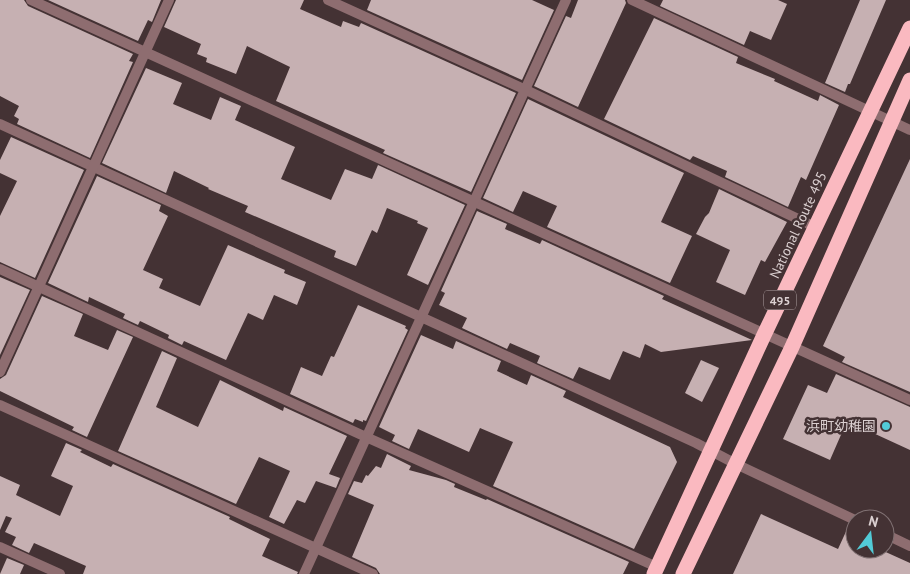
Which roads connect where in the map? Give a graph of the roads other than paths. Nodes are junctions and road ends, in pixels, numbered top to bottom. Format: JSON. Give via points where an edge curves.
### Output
{"nodes":[{"id":1,"x":31,"y":0,"type":"edge"},
{"id":2,"x":169,"y":0,"type":"edge"},
{"id":3,"x":328,"y":0,"type":"edge"},
{"id":4,"x":566,"y":0,"type":"edge"},
{"id":5,"x":632,"y":0,"type":"edge"},
{"id":6,"x":910,"y":28,"type":"edge"},
{"id":7,"x":146,"y":52,"type":"junction"},
{"id":8,"x":910,"y":80,"type":"edge"},
{"id":9,"x":526,"y":90,"type":"junction"},
{"id":10,"x":870,"y":112,"type":"junction"},
{"id":11,"x":891,"y":121,"type":"junction"},
{"id":12,"x":0,"y":124,"type":"edge"},
{"id":13,"x":910,"y":130,"type":"edge"},
{"id":14,"x":93,"y":168,"type":"junction"},
{"id":15,"x":475,"y":201,"type":"junction"},
{"id":16,"x":815,"y":227,"type":"junction"},
{"id":17,"x":0,"y":269,"type":"edge"},
{"id":18,"x":39,"y":288,"type":"junction"},
{"id":19,"x":421,"y":317,"type":"junction"},
{"id":20,"x":764,"y":335,"type":"junction"},
{"id":21,"x":792,"y":347,"type":"junction"},
{"id":22,"x":0,"y":372,"type":"edge"},
{"id":23,"x":910,"y":400,"type":"edge"},
{"id":24,"x":0,"y":405,"type":"edge"},
{"id":25,"x":366,"y":437,"type":"junction"},
{"id":26,"x":711,"y":450,"type":"junction"},
{"id":27,"x":736,"y":464,"type":"junction"},
{"id":28,"x":845,"y":515,"type":"edge"},
{"id":29,"x":895,"y":539,"type":"edge"},
{"id":30,"x":910,"y":546,"type":"edge"},
{"id":31,"x":0,"y":547,"type":"edge"},
{"id":32,"x":315,"y":548,"type":"junction"},
{"id":33,"x":655,"y":570,"type":"edge"},
{"id":34,"x":60,"y":574,"type":"edge"},
{"id":35,"x":304,"y":574,"type":"edge"},
{"id":36,"x":373,"y":574,"type":"edge"},
{"id":37,"x":683,"y":574,"type":"edge"}],
"edges":[{"from":1,"to":7,"type":"street"},
{"from":2,"to":7,"type":"street"},
{"from":3,"to":9,"type":"street"},
{"from":4,"to":9,"type":"street"},
{"from":5,"to":10,"type":"street"},
{"from":6,"to":10,"type":"highway","name":"National Route 495","number":"495"},
{"from":7,"to":14,"type":"street"},
{"from":7,"to":15,"type":"street"},
{"from":8,"to":11,"type":"highway","number":"495"},
{"from":9,"to":15,"type":"street"},
{"from":9,"to":16,"type":"street"},
{"from":10,"to":11,"type":"street"},
{"from":10,"to":16,"type":"highway","name":"National Route 495","number":"495"},
{"from":11,"to":13,"type":"street"},
{"from":11,"to":21,"type":"highway","number":"495"},
{"from":12,"to":14,"type":"street"},
{"from":14,"to":18,"type":"street"},
{"from":14,"to":19,"type":"street"},
{"from":15,"to":19,"type":"street"},
{"from":15,"to":20,"type":"street"},
{"from":16,"to":20,"type":"highway","name":"National Route 495","number":"495"},
{"from":17,"to":18,"type":"street"},
{"from":18,"to":22,"type":"street"},
{"from":18,"to":25,"type":"street"},
{"from":19,"to":25,"type":"street"},
{"from":19,"to":26,"type":"street"},
{"from":20,"to":21,"type":"street"},
{"from":20,"to":26,"type":"highway","name":"National Route 495","number":"495"},
{"from":21,"to":23,"type":"street"},
{"from":21,"to":27,"type":"highway","number":"495"},
{"from":24,"to":32,"type":"street"},
{"from":25,"to":32,"type":"street"},
{"from":25,"to":33,"type":"street"},
{"from":26,"to":27,"type":"street"},
{"from":26,"to":33,"type":"highway","name":"National Route 495","number":"495"},
{"from":27,"to":28,"type":"street"},
{"from":27,"to":37,"type":"highway","number":"495"},
{"from":29,"to":30,"type":"street"},
{"from":31,"to":34,"type":"street"},
{"from":32,"to":35,"type":"street"},
{"from":32,"to":36,"type":"street"}]}
